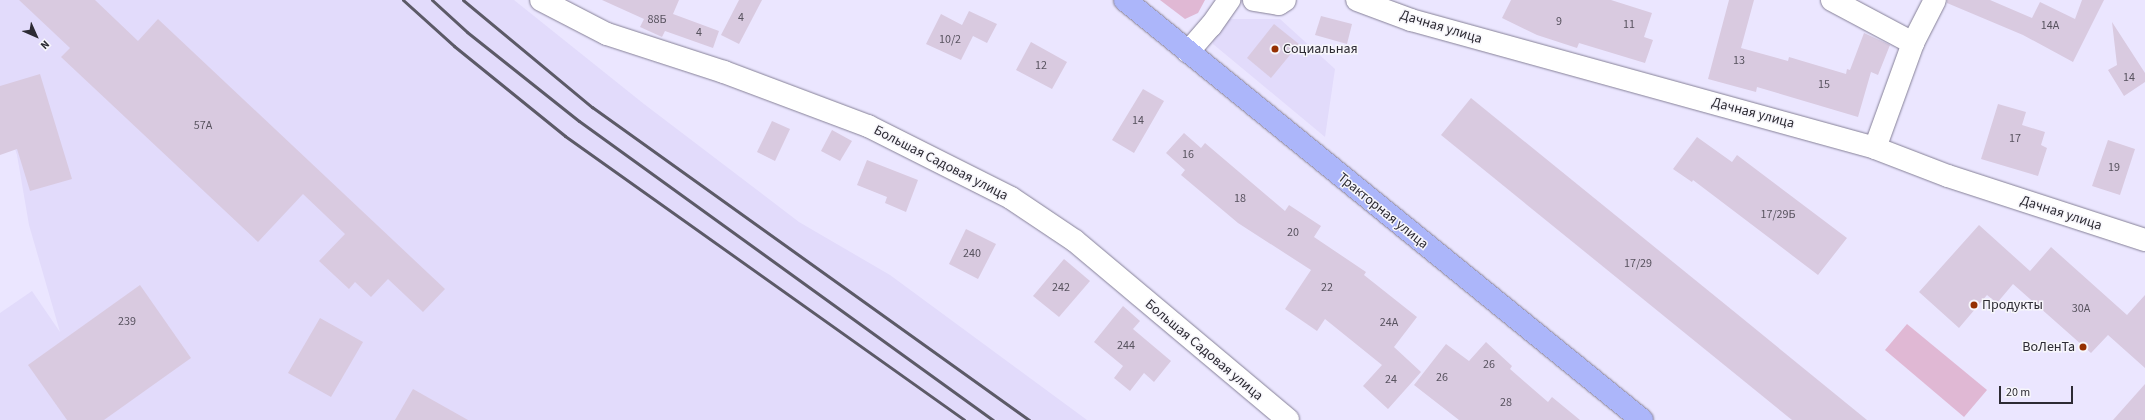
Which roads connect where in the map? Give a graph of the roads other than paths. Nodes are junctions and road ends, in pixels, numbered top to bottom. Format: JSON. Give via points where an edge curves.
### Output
{"nodes":[{"id":1,"x":541,"y":0,"type":"edge"},
{"id":2,"x":1125,"y":0,"type":"edge"},
{"id":3,"x":1229,"y":0,"type":"edge"},
{"id":4,"x":1254,"y":0,"type":"edge"},
{"id":5,"x":1285,"y":0,"type":"edge"},
{"id":6,"x":1357,"y":0,"type":"edge"},
{"id":7,"x":1832,"y":0,"type":"edge"},
{"id":8,"x":1935,"y":0,"type":"edge"},
{"id":9,"x":1913,"y":43,"type":"junction"},
{"id":10,"x":1188,"y":52,"type":"junction"},
{"id":11,"x":1874,"y":148,"type":"junction"},
{"id":12,"x":2145,"y":240,"type":"edge"},
{"id":13,"x":1288,"y":420,"type":"edge"},
{"id":14,"x":1642,"y":420,"type":"edge"}],
"edges":[{"from":1,"to":13,"type":"street","name":"Большая Садовая улица","via":[[606,34],[724,72],[868,126],[1011,198],[1075,241]]},
{"from":2,"to":10,"type":"main road","name":"Тракторная улица"},
{"from":3,"to":10,"type":"street"},
{"from":4,"to":5,"type":"street","via":[[1279,4]]},
{"from":6,"to":11,"type":"street","name":"Дачная улица","via":[[1411,20]]},
{"from":7,"to":9,"type":"street"},
{"from":8,"to":9,"type":"street"},
{"from":9,"to":11,"type":"street"},
{"from":10,"to":14,"type":"main road","name":"Тракторная улица"},
{"from":11,"to":12,"type":"street","name":"Дачная улица","via":[[1948,176]]}]}
